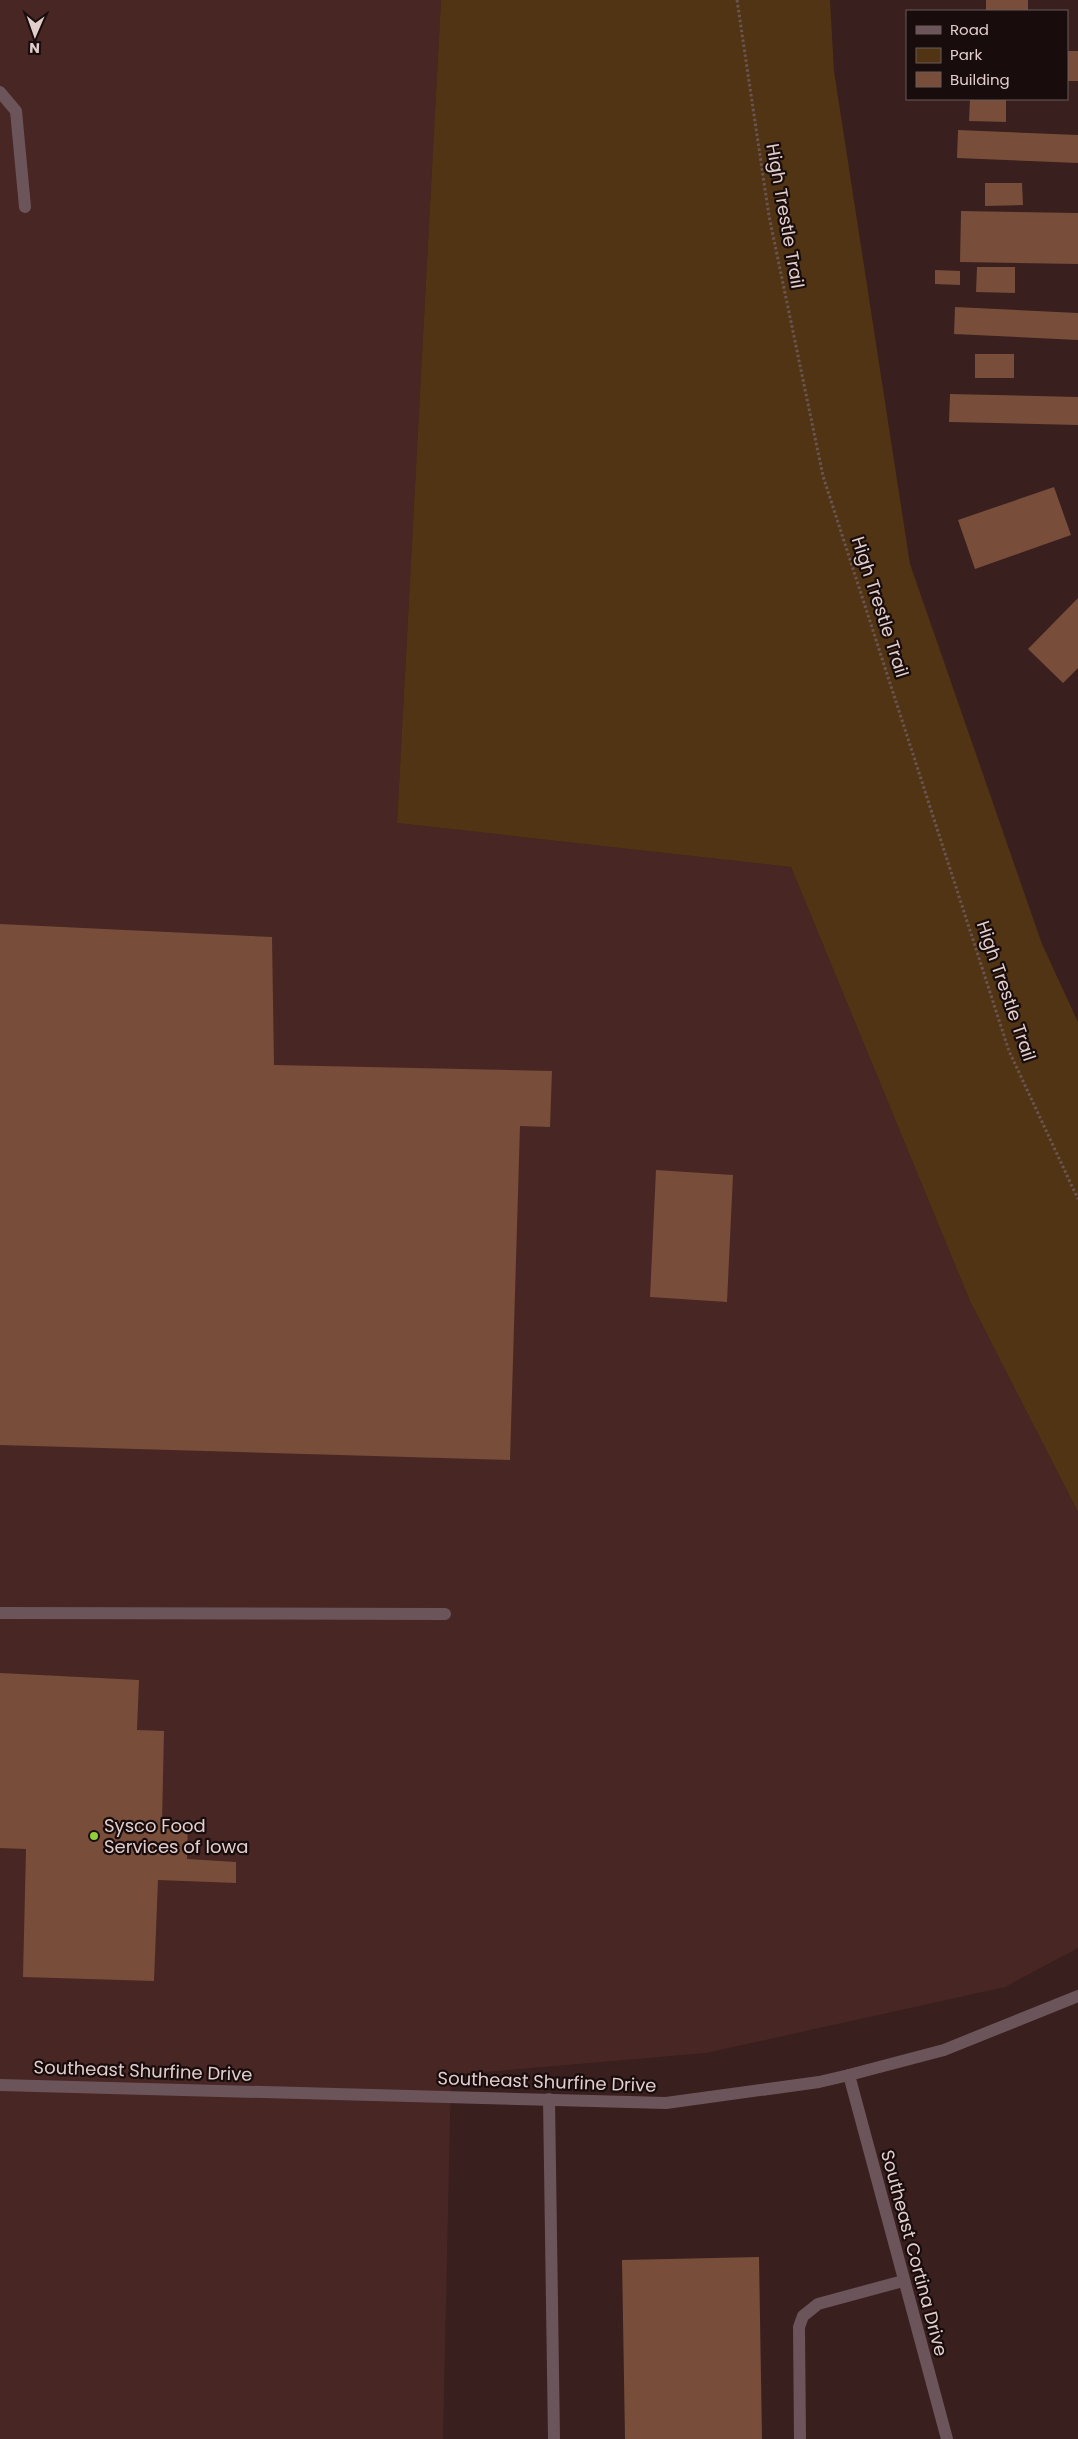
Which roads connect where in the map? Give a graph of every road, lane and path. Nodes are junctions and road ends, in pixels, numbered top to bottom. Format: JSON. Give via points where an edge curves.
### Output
{"nodes":[{"id":1,"x":737,"y":0,"type":"edge"},
{"id":2,"x":0,"y":92,"type":"edge"},
{"id":3,"x":25,"y":207,"type":"dead end"},
{"id":4,"x":1078,"y":1199,"type":"edge"},
{"id":5,"x":0,"y":1613,"type":"edge"},
{"id":6,"x":446,"y":1614,"type":"dead end"},
{"id":7,"x":1078,"y":1996,"type":"edge"},
{"id":8,"x":850,"y":2075,"type":"junction"},
{"id":9,"x":0,"y":2085,"type":"edge"},
{"id":10,"x":549,"y":2099,"type":"junction"},
{"id":11,"x":904,"y":2281,"type":"junction"},
{"id":12,"x":554,"y":2439,"type":"edge"},
{"id":13,"x":800,"y":2439,"type":"edge"},
{"id":14,"x":946,"y":2439,"type":"edge"}],
"edges":[{"from":1,"to":4,"type":"path","name":"High Trestle Trail","via":[[768,216],[824,476],[1009,1051]]},
{"from":2,"to":3,"type":"street","via":[[16,111]]},
{"from":5,"to":6,"type":"street"},
{"from":7,"to":8,"type":"street","name":"Southeast Shurfine Drive","via":[[944,2050]]},
{"from":8,"to":10,"type":"street","name":"Southeast Shurfine Drive","via":[[666,2103]]},
{"from":8,"to":11,"type":"street","name":"Southeast Cortina Drive"},
{"from":9,"to":10,"type":"street","name":"Southeast Shurfine Drive"},
{"from":10,"to":12,"type":"street"},
{"from":11,"to":13,"type":"street","via":[[818,2304],[803,2316],[799,2327]]},
{"from":11,"to":14,"type":"street","name":"Southeast Cortina Drive"}]}
